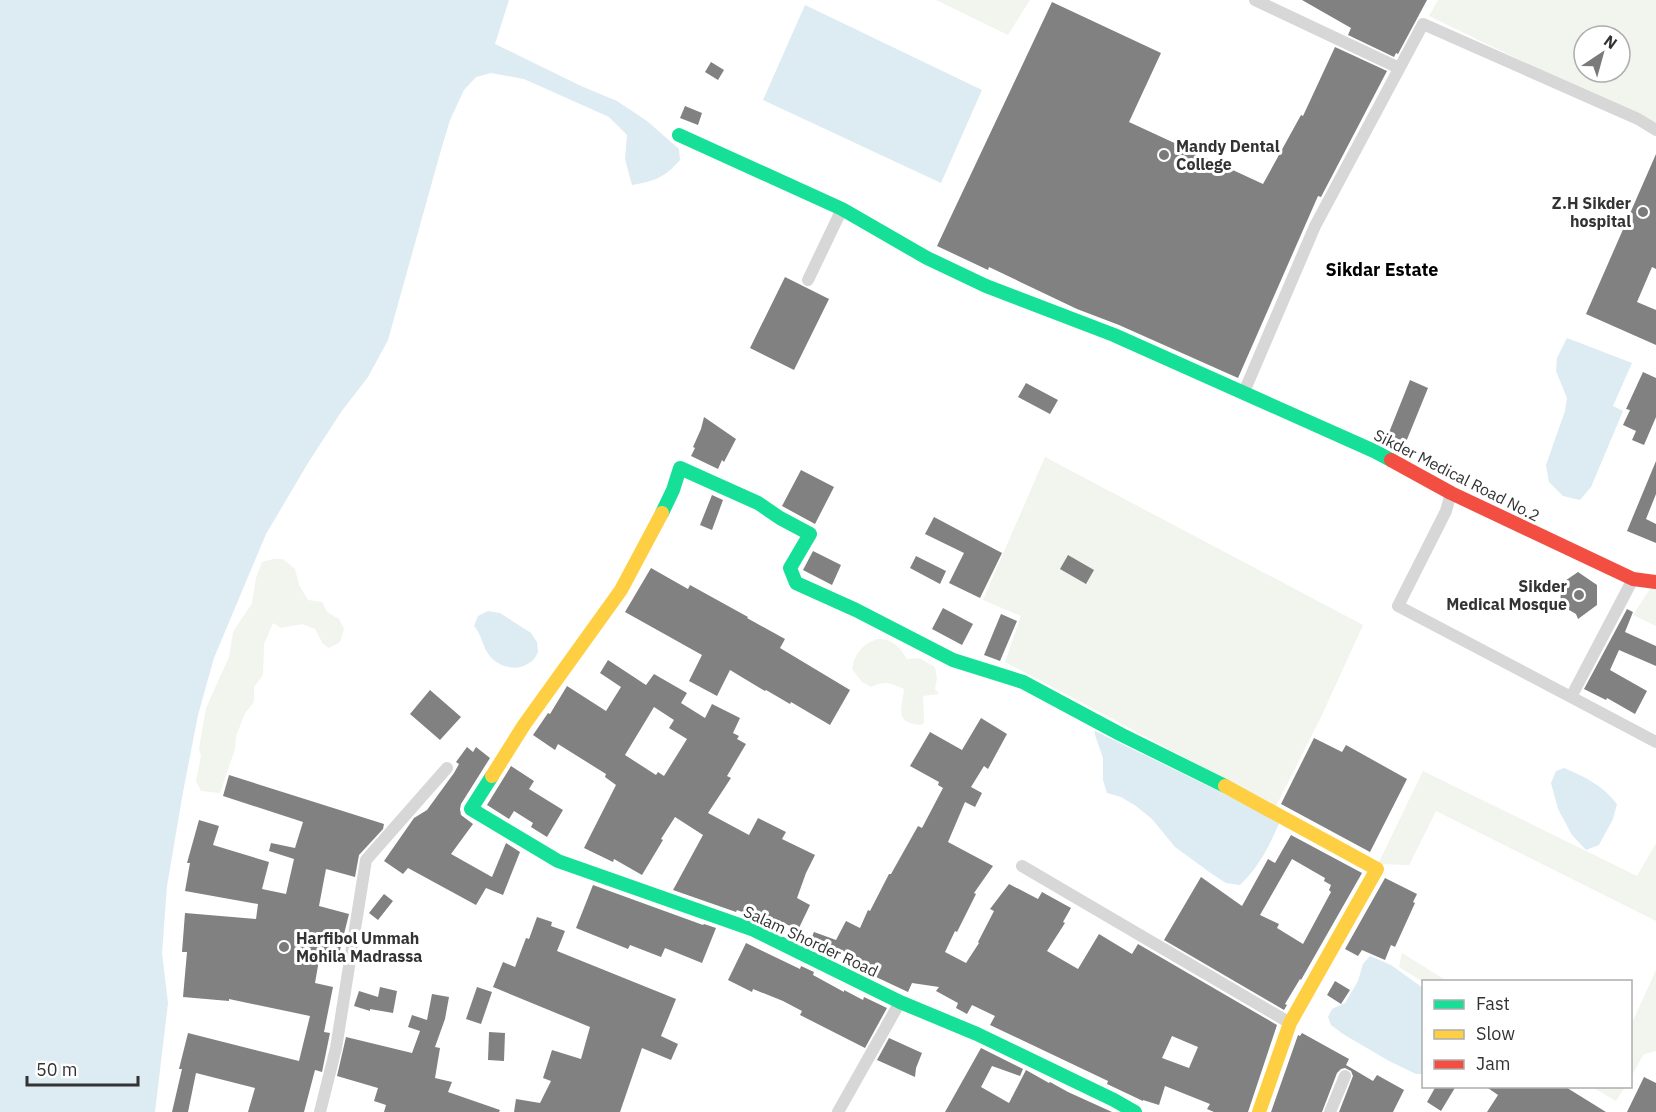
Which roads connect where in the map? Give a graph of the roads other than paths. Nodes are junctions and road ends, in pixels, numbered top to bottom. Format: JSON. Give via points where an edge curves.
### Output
{"nodes":[{"id":1,"x":1255,"y":0,"type":"edge"},
{"id":2,"x":1399,"y":68,"type":"junction"},
{"id":3,"x":1656,"y":130,"type":"edge"},
{"id":4,"x":679,"y":135,"type":"dead end"},
{"id":5,"x":842,"y":209,"type":"junction"},
{"id":6,"x":808,"y":280,"type":"dead end"},
{"id":7,"x":1244,"y":392,"type":"junction"},
{"id":8,"x":1451,"y":493,"type":"junction"},
{"id":9,"x":1633,"y":579,"type":"junction"},
{"id":10,"x":1656,"y":582,"type":"edge"},
{"id":11,"x":1571,"y":697,"type":"junction"},
{"id":12,"x":1656,"y":742,"type":"edge"},
{"id":13,"x":447,"y":768,"type":"dead end"},
{"id":14,"x":1022,"y":866,"type":"dead end"},
{"id":15,"x":900,"y":1002,"type":"junction"},
{"id":16,"x":1290,"y":1023,"type":"junction"},
{"id":17,"x":1345,"y":1076,"type":"dead end"},
{"id":18,"x":320,"y":1112,"type":"edge"},
{"id":19,"x":838,"y":1112,"type":"edge"},
{"id":20,"x":1136,"y":1112,"type":"edge"},
{"id":21,"x":1259,"y":1112,"type":"edge"},
{"id":22,"x":1330,"y":1112,"type":"edge"}],
"edges":[{"from":1,"to":2,"type":"street"},
{"from":2,"to":3,"type":"street","via":[[1423,24],[1638,118]]},
{"from":2,"to":7,"type":"street","via":[[1315,226]]},
{"from":4,"to":5,"type":"street","name":"Sikder Medical Road No.2"},
{"from":5,"to":6,"type":"street"},
{"from":5,"to":7,"type":"street","name":"Sikder Medical Road No.2","via":[[976,281]]},
{"from":7,"to":8,"type":"street","name":"Sikder Medical Road No.2","via":[[1374,451]]},
{"from":8,"to":9,"type":"street","name":"Sikder Medical Road No.2"},
{"from":8,"to":11,"type":"street","via":[[1446,512],[1398,606]]},
{"from":9,"to":10,"type":"street","name":"Sikder Medical Road No.2"},
{"from":9,"to":11,"type":"street"},
{"from":11,"to":12,"type":"street"},
{"from":13,"to":18,"type":"street","via":[[366,860],[336,1048]]},
{"from":14,"to":16,"type":"street"},
{"from":15,"to":16,"type":"street","name":"Salam Shorder Road","via":[[754,930],[558,861],[471,809],[524,724],[621,590],[673,490],[680,468],[758,503],[810,534],[790,568],[796,583],[953,660],[1023,682],[1377,869]]},
{"from":15,"to":19,"type":"street"},
{"from":15,"to":20,"type":"street","name":"Salam Shorder Road","via":[[977,1034]]},
{"from":16,"to":21,"type":"street"},
{"from":17,"to":22,"type":"street"}]}
